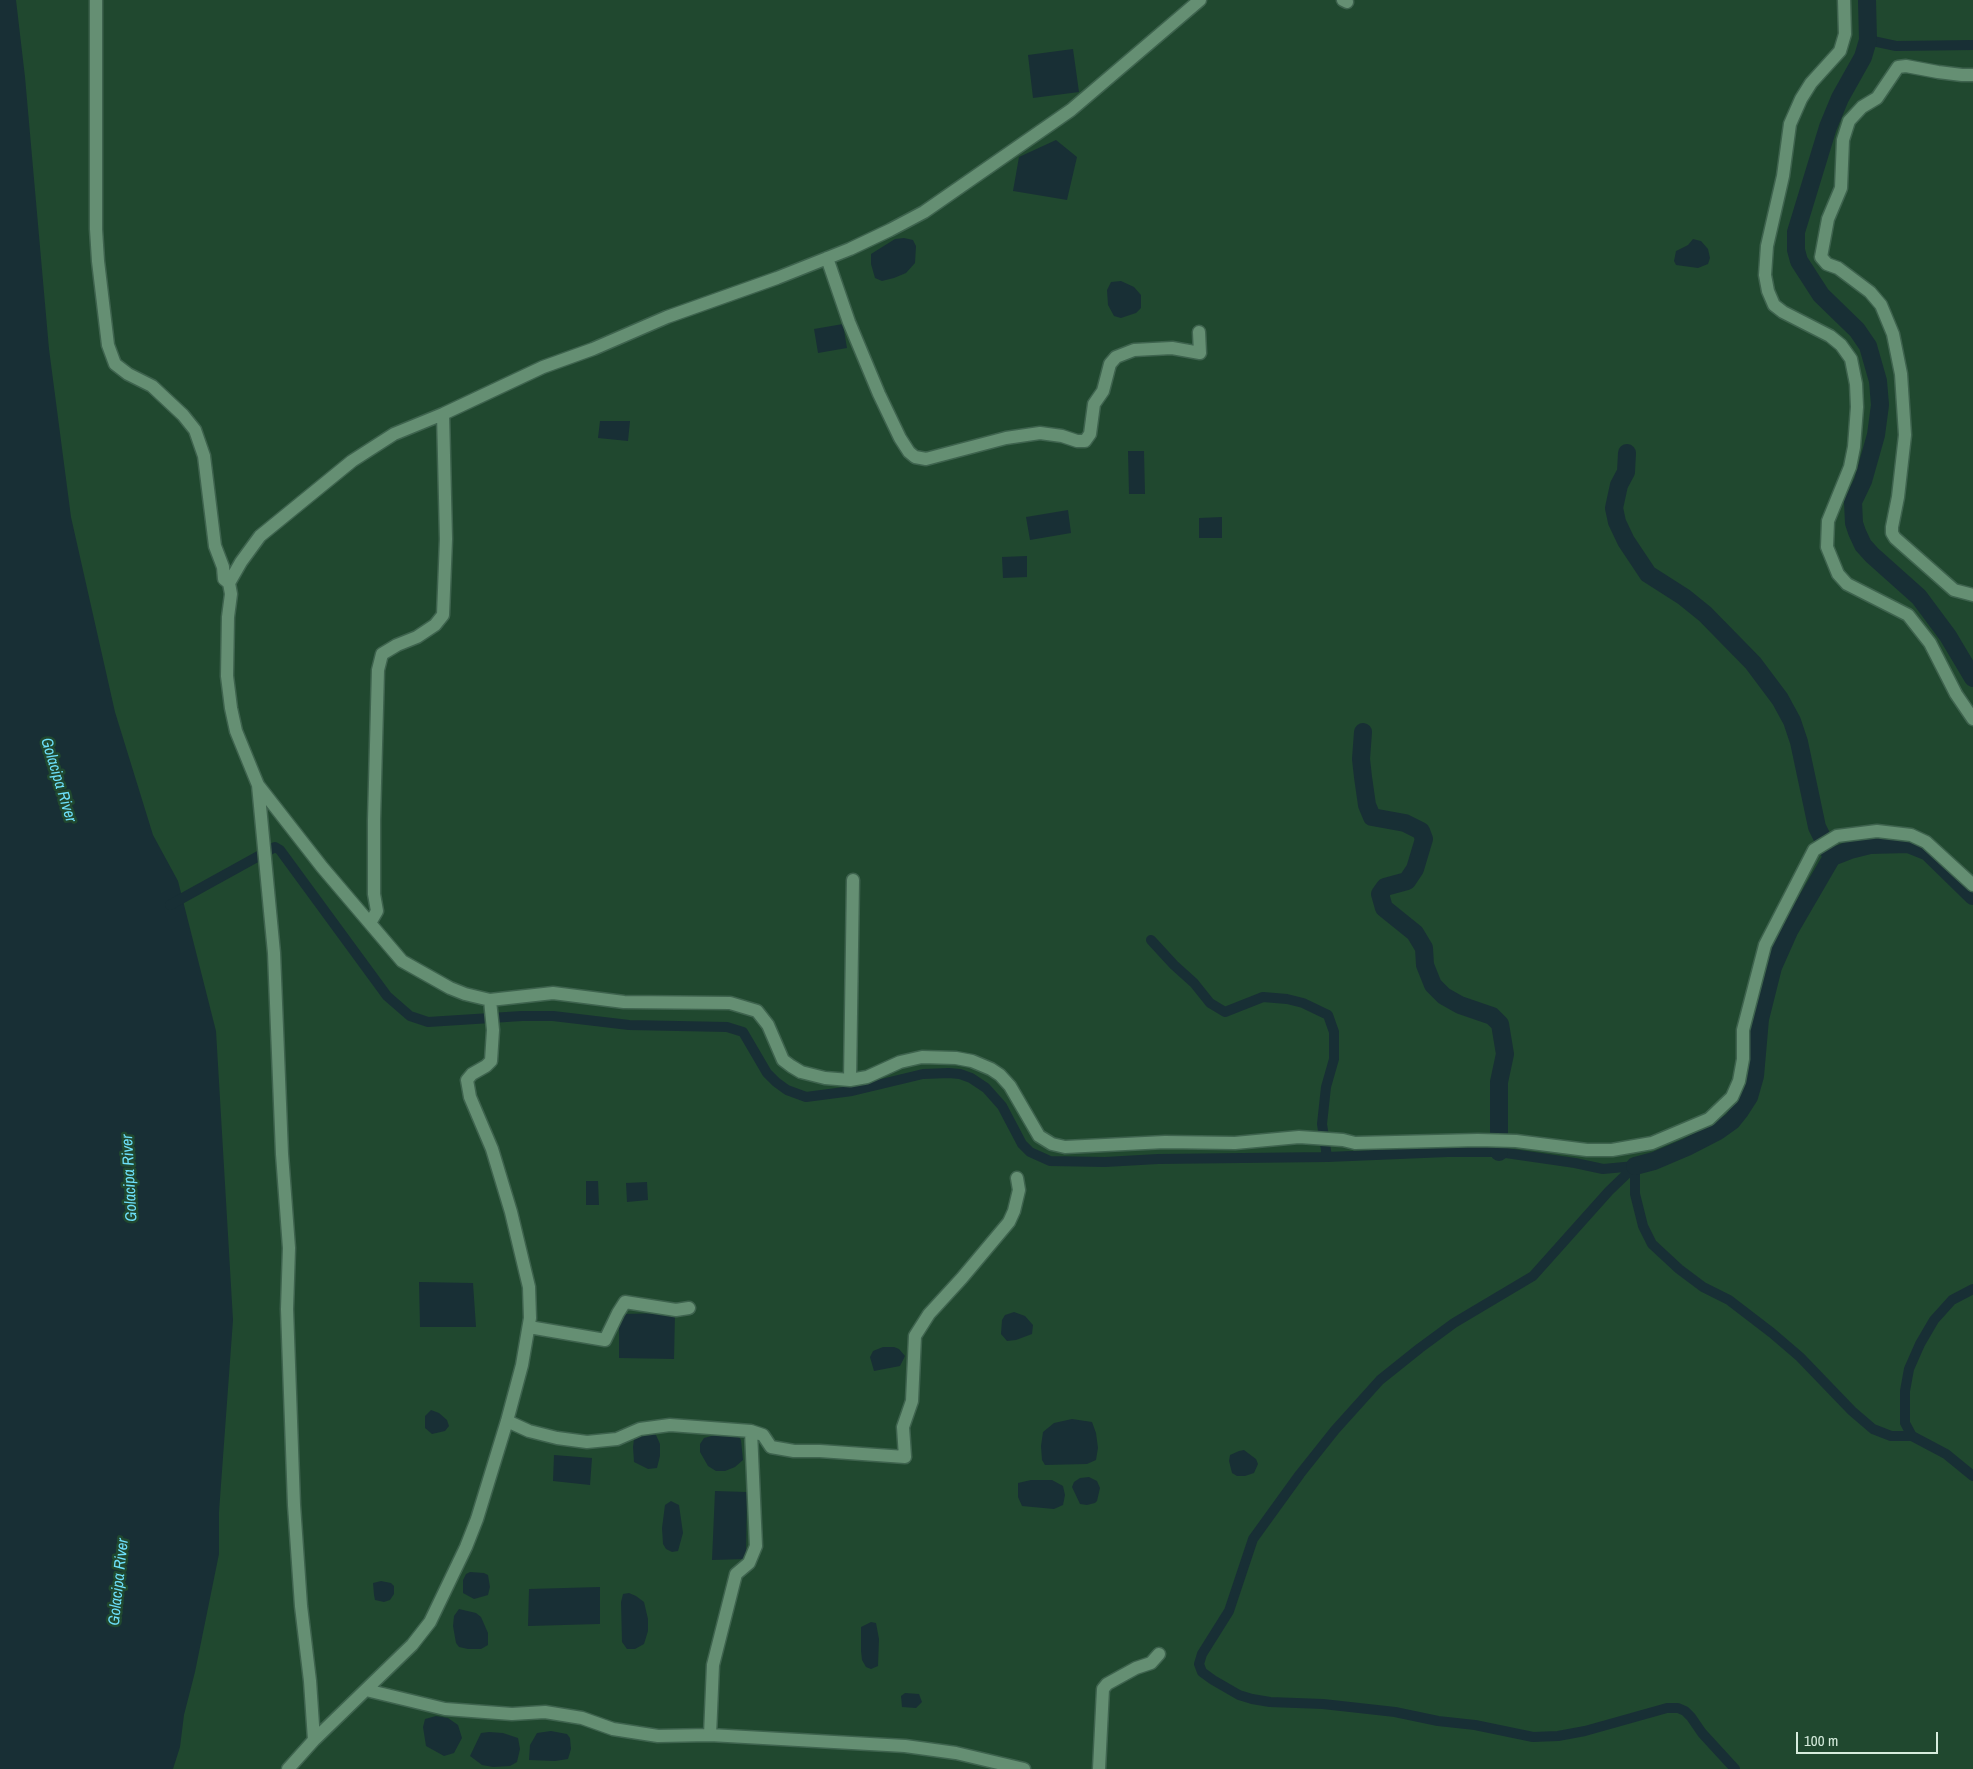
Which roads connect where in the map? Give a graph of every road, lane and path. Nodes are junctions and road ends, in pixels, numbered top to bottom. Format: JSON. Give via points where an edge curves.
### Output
{"nodes":[{"id":1,"x":96,"y":0,"type":"edge"},
{"id":2,"x":1200,"y":0,"type":"edge"},
{"id":3,"x":1844,"y":0,"type":"edge"},
{"id":4,"x":1973,"y":75,"type":"edge"},
{"id":5,"x":827,"y":258,"type":"junction"},
{"id":6,"x":1199,"y":332,"type":"dead end"},
{"id":7,"x":443,"y":414,"type":"junction"},
{"id":8,"x":229,"y":583,"type":"junction"},
{"id":9,"x":1973,"y":595,"type":"edge"},
{"id":10,"x":1973,"y":719,"type":"edge"},
{"id":11,"x":258,"y":785,"type":"junction"},
{"id":12,"x":853,"y":880,"type":"dead end"},
{"id":13,"x":1973,"y":885,"type":"edge"},
{"id":14,"x":370,"y":924,"type":"junction"},
{"id":15,"x":490,"y":1000,"type":"junction"},
{"id":16,"x":850,"y":1080,"type":"junction"},
{"id":17,"x":1017,"y":1178,"type":"dead end"},
{"id":18,"x":689,"y":1308,"type":"dead end"},
{"id":19,"x":529,"y":1327,"type":"junction"},
{"id":20,"x":507,"y":1421,"type":"junction"},
{"id":21,"x":751,"y":1430,"type":"junction"},
{"id":22,"x":1159,"y":1654,"type":"dead end"},
{"id":23,"x":366,"y":1690,"type":"junction"},
{"id":24,"x":710,"y":1735,"type":"junction"},
{"id":25,"x":314,"y":1740,"type":"junction"},
{"id":26,"x":288,"y":1769,"type":"edge"},
{"id":27,"x":1024,"y":1769,"type":"edge"},
{"id":28,"x":1099,"y":1769,"type":"edge"}],
"edges":[{"from":1,"to":8,"type":"street","via":[[96,229],[108,345],[115,364],[152,386],[195,430],[204,456],[216,546],[224,579]]},
{"from":2,"to":5,"type":"street","via":[[1071,110],[1002,159],[924,212]]},
{"from":3,"to":10,"type":"street","via":[[1845,34],[1840,51],[1811,83],[1790,124],[1783,176],[1767,246],[1765,275],[1774,304],[1830,336],[1851,359],[1857,406],[1854,447],[1848,473],[1828,521],[1828,547],[1838,574],[1847,584],[1908,615],[1930,643]]},
{"from":4,"to":9,"type":"street","via":[[1898,67],[1877,98],[1849,120],[1843,140],[1841,188],[1828,219],[1821,257],[1870,292],[1881,305],[1893,334],[1901,374],[1905,435],[1892,533],[1954,590]]},
{"from":5,"to":6,"type":"street","via":[[879,394],[900,438],[915,457],[926,458],[1040,433],[1085,441],[1090,434],[1094,404],[1103,391],[1110,364],[1116,357],[1134,350],[1172,348],[1200,353]]},
{"from":5,"to":7,"type":"street","via":[[543,367]]},
{"from":7,"to":8,"type":"street","via":[[394,434],[352,461],[260,536]]},
{"from":7,"to":14,"type":"street","via":[[446,539],[443,615],[429,629],[382,654],[378,670],[374,820],[377,911]]},
{"from":8,"to":11,"type":"street","via":[[231,708],[236,731]]},
{"from":11,"to":14,"type":"street"},
{"from":11,"to":25,"type":"street","via":[[274,952],[289,1248],[287,1309],[294,1505]]},
{"from":12,"to":16,"type":"street"},
{"from":13,"to":16,"type":"street","via":[[1926,842],[1911,834],[1877,831],[1837,836],[1814,850],[1765,945],[1744,1023],[1743,1059],[1732,1097],[1709,1119],[1652,1143],[1631,1148],[1587,1150],[1478,1140],[1355,1143],[1299,1137],[1235,1143],[1165,1142],[1065,1147],[1039,1136],[1010,1086],[991,1068],[972,1061],[922,1057]]},
{"from":14,"to":15,"type":"street","via":[[402,961],[450,988]]},
{"from":15,"to":16,"type":"street","via":[[553,993],[624,1002],[730,1003],[757,1011],[768,1025],[783,1060],[791,1066],[825,1078]]},
{"from":15,"to":19,"type":"street","via":[[493,1030],[490,1061],[472,1074],[467,1080],[467,1088],[492,1149],[511,1212],[529,1287]]},
{"from":17,"to":21,"type":"street","via":[[1019,1190],[1008,1222],[929,1314],[915,1336],[912,1401],[903,1427],[905,1457],[794,1452],[771,1447],[763,1435]]},
{"from":18,"to":19,"type":"street","via":[[676,1310],[625,1302],[605,1340]]},
{"from":19,"to":20,"type":"street"},
{"from":20,"to":21,"type":"street","via":[[547,1436],[587,1442],[617,1439],[640,1429],[670,1425]]},
{"from":20,"to":23,"type":"street","via":[[477,1519],[430,1622],[412,1645]]},
{"from":21,"to":24,"type":"street","via":[[756,1546],[749,1563],[736,1574],[713,1666]]},
{"from":22,"to":28,"type":"street","via":[[1151,1663],[1136,1668],[1103,1689]]},
{"from":23,"to":24,"type":"street","via":[[445,1709],[512,1714],[545,1712],[582,1718],[613,1729],[658,1736]]},
{"from":23,"to":25,"type":"street"},
{"from":24,"to":27,"type":"street","via":[[905,1746],[956,1753]]},
{"from":25,"to":26,"type":"street"}]}
